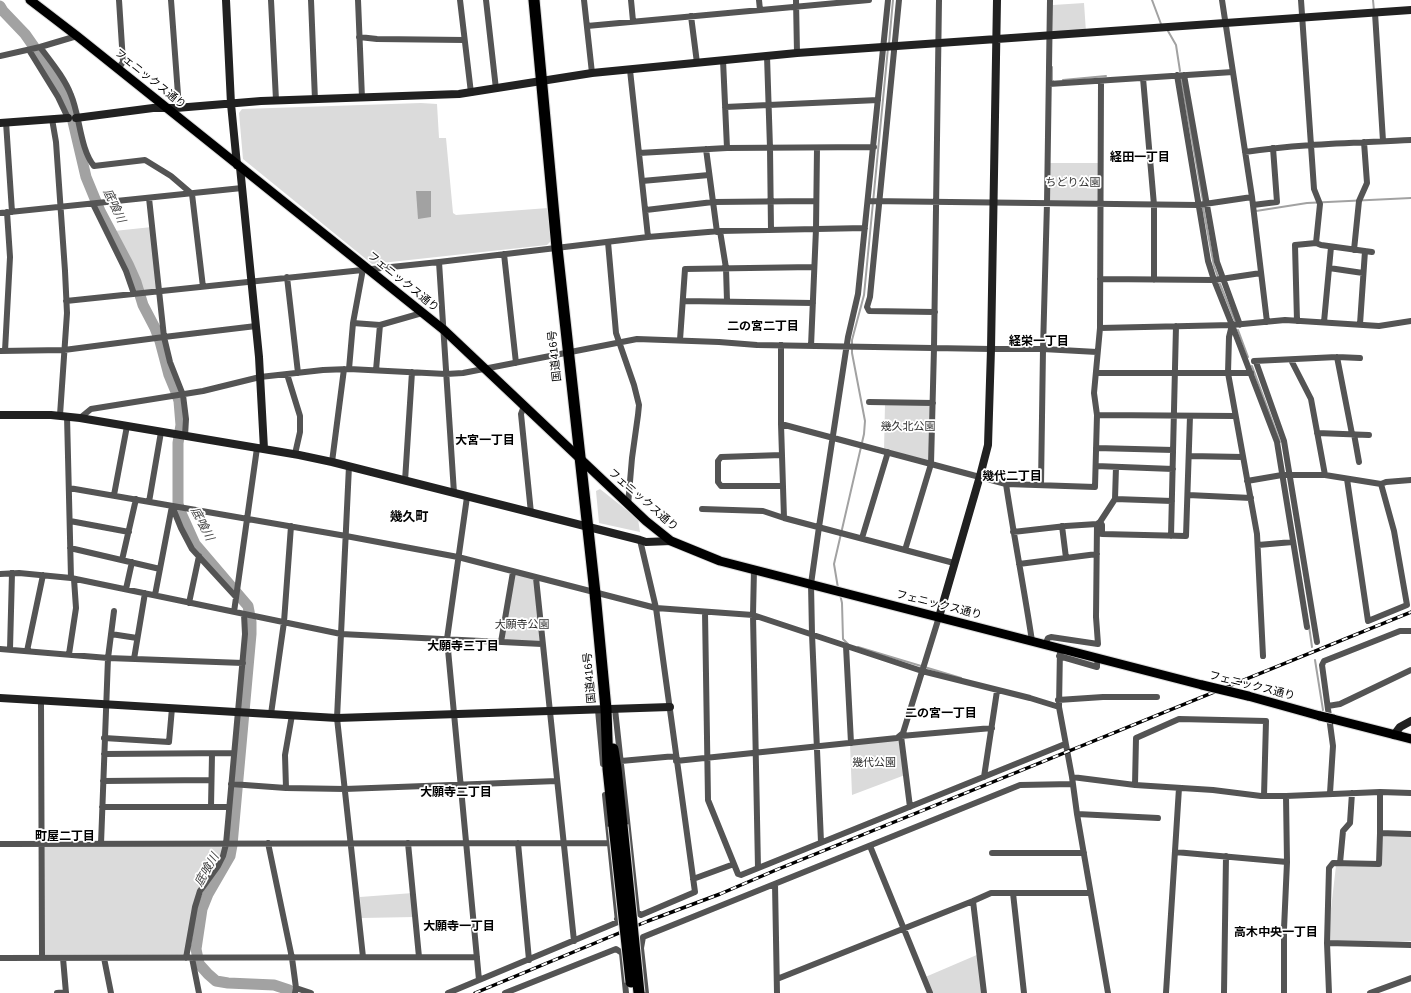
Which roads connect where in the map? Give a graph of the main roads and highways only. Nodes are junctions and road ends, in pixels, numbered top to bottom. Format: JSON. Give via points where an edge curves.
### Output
{"nodes":[{"id":1,"x":30,"y":0,"type":"edge"},
{"id":2,"x":534,"y":0,"type":"edge"},
{"id":3,"x":579,"y":458,"type":"junction"},
{"id":4,"x":1411,"y":739,"type":"edge"},
{"id":5,"x":618,"y":826,"type":"junction"},
{"id":6,"x":632,"y":993,"type":"edge"},
{"id":7,"x":639,"y":993,"type":"edge"}],
"edges":[{"from":1,"to":3,"type":"main road","name":"フェニックス通り","via":[[444,330]]},
{"from":2,"to":3,"type":"highway","name":"国道416号"},
{"from":3,"to":4,"type":"main road","name":"フェニックス通り","bridge":true,"via":[[628,505],[671,541],[715,559],[1032,641],[1059,652],[1248,696]]},
{"from":3,"to":5,"type":"highway","name":"国道416号","via":[[606,709],[616,768]]},
{"from":5,"to":6,"type":"highway","name":"国道416号","bridge":true},
{"from":5,"to":7,"type":"highway","name":"国道416号","bridge":true}]}
